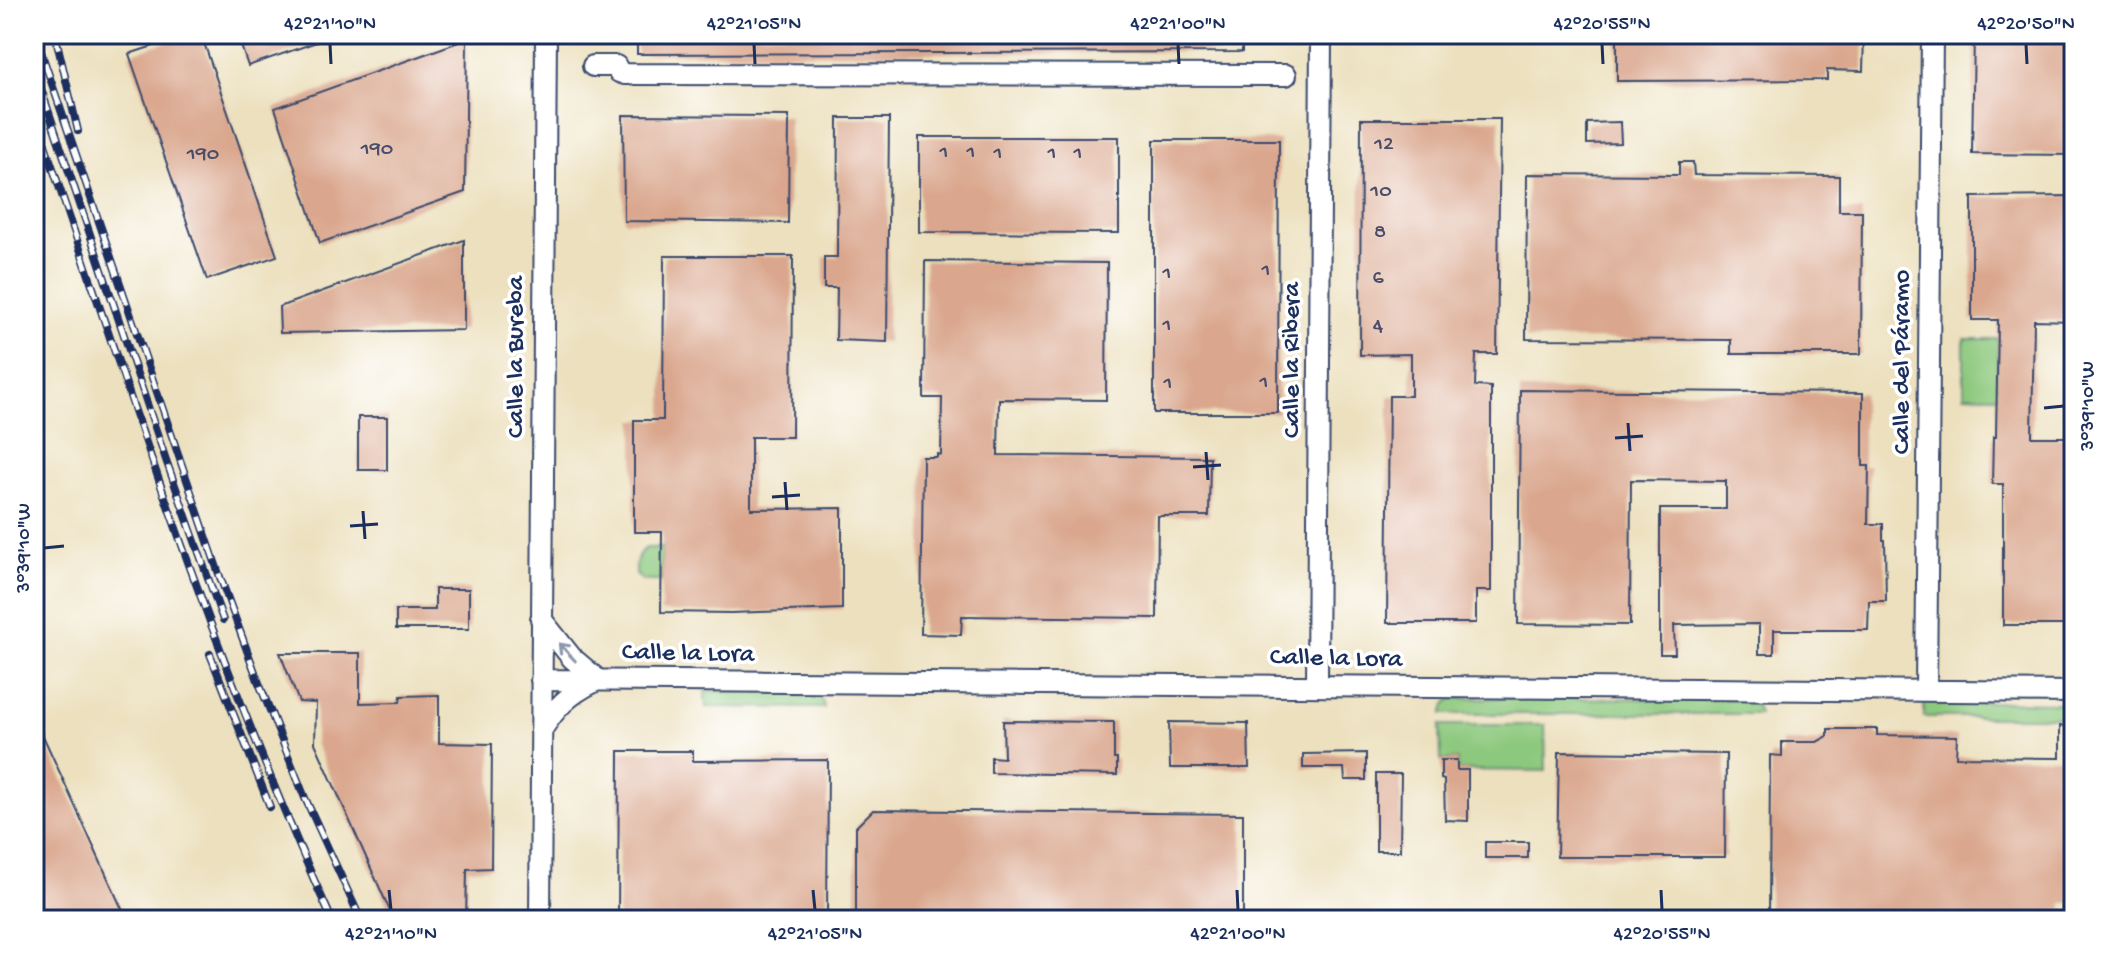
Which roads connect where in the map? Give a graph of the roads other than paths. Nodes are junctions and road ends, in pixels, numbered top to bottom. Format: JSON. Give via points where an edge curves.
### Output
{"nodes":[{"id":1,"x":546,"y":34,"type":"edge"},
{"id":2,"x":1321,"y":34,"type":"edge"},
{"id":3,"x":1932,"y":34,"type":"edge"},
{"id":4,"x":593,"y":66,"type":"dead end"},
{"id":5,"x":1286,"y":75,"type":"dead end"},
{"id":6,"x":541,"y":619,"type":"junction"},
{"id":7,"x":541,"y":680,"type":"junction"},
{"id":8,"x":598,"y":680,"type":"junction"},
{"id":9,"x":1317,"y":685,"type":"junction"},
{"id":10,"x":1926,"y":690,"type":"junction"},
{"id":11,"x":2074,"y":692,"type":"edge"},
{"id":12,"x":541,"y":731,"type":"junction"},
{"id":13,"x":540,"y":920,"type":"edge"}],
"edges":[{"from":1,"to":6,"type":"street","name":"Calle la Bureba"},
{"from":2,"to":9,"type":"street","name":"Calle la Ribera"},
{"from":3,"to":10,"type":"street","name":"Calle del Páramo"},
{"from":4,"to":5,"type":"street","via":[[616,66],[625,74]]},
{"from":6,"to":7,"type":"street","name":"Calle la Bureba"},
{"from":8,"to":6,"type":"street","name":"Calle la Lora","one_way":true},
{"from":7,"to":8,"type":"street","name":"Calle la Lora"},
{"from":7,"to":12,"type":"street","name":"Calle la Bureba"},
{"from":8,"to":9,"type":"street","name":"Calle la Lora"},
{"from":8,"to":12,"type":"street","name":"Calle la Lora","via":[[564,699]]},
{"from":9,"to":10,"type":"street","name":"Calle la Lora"},
{"from":10,"to":11,"type":"street","name":"Calle la Lora"},
{"from":12,"to":13,"type":"street","name":"Calle la Bureba"}]}
